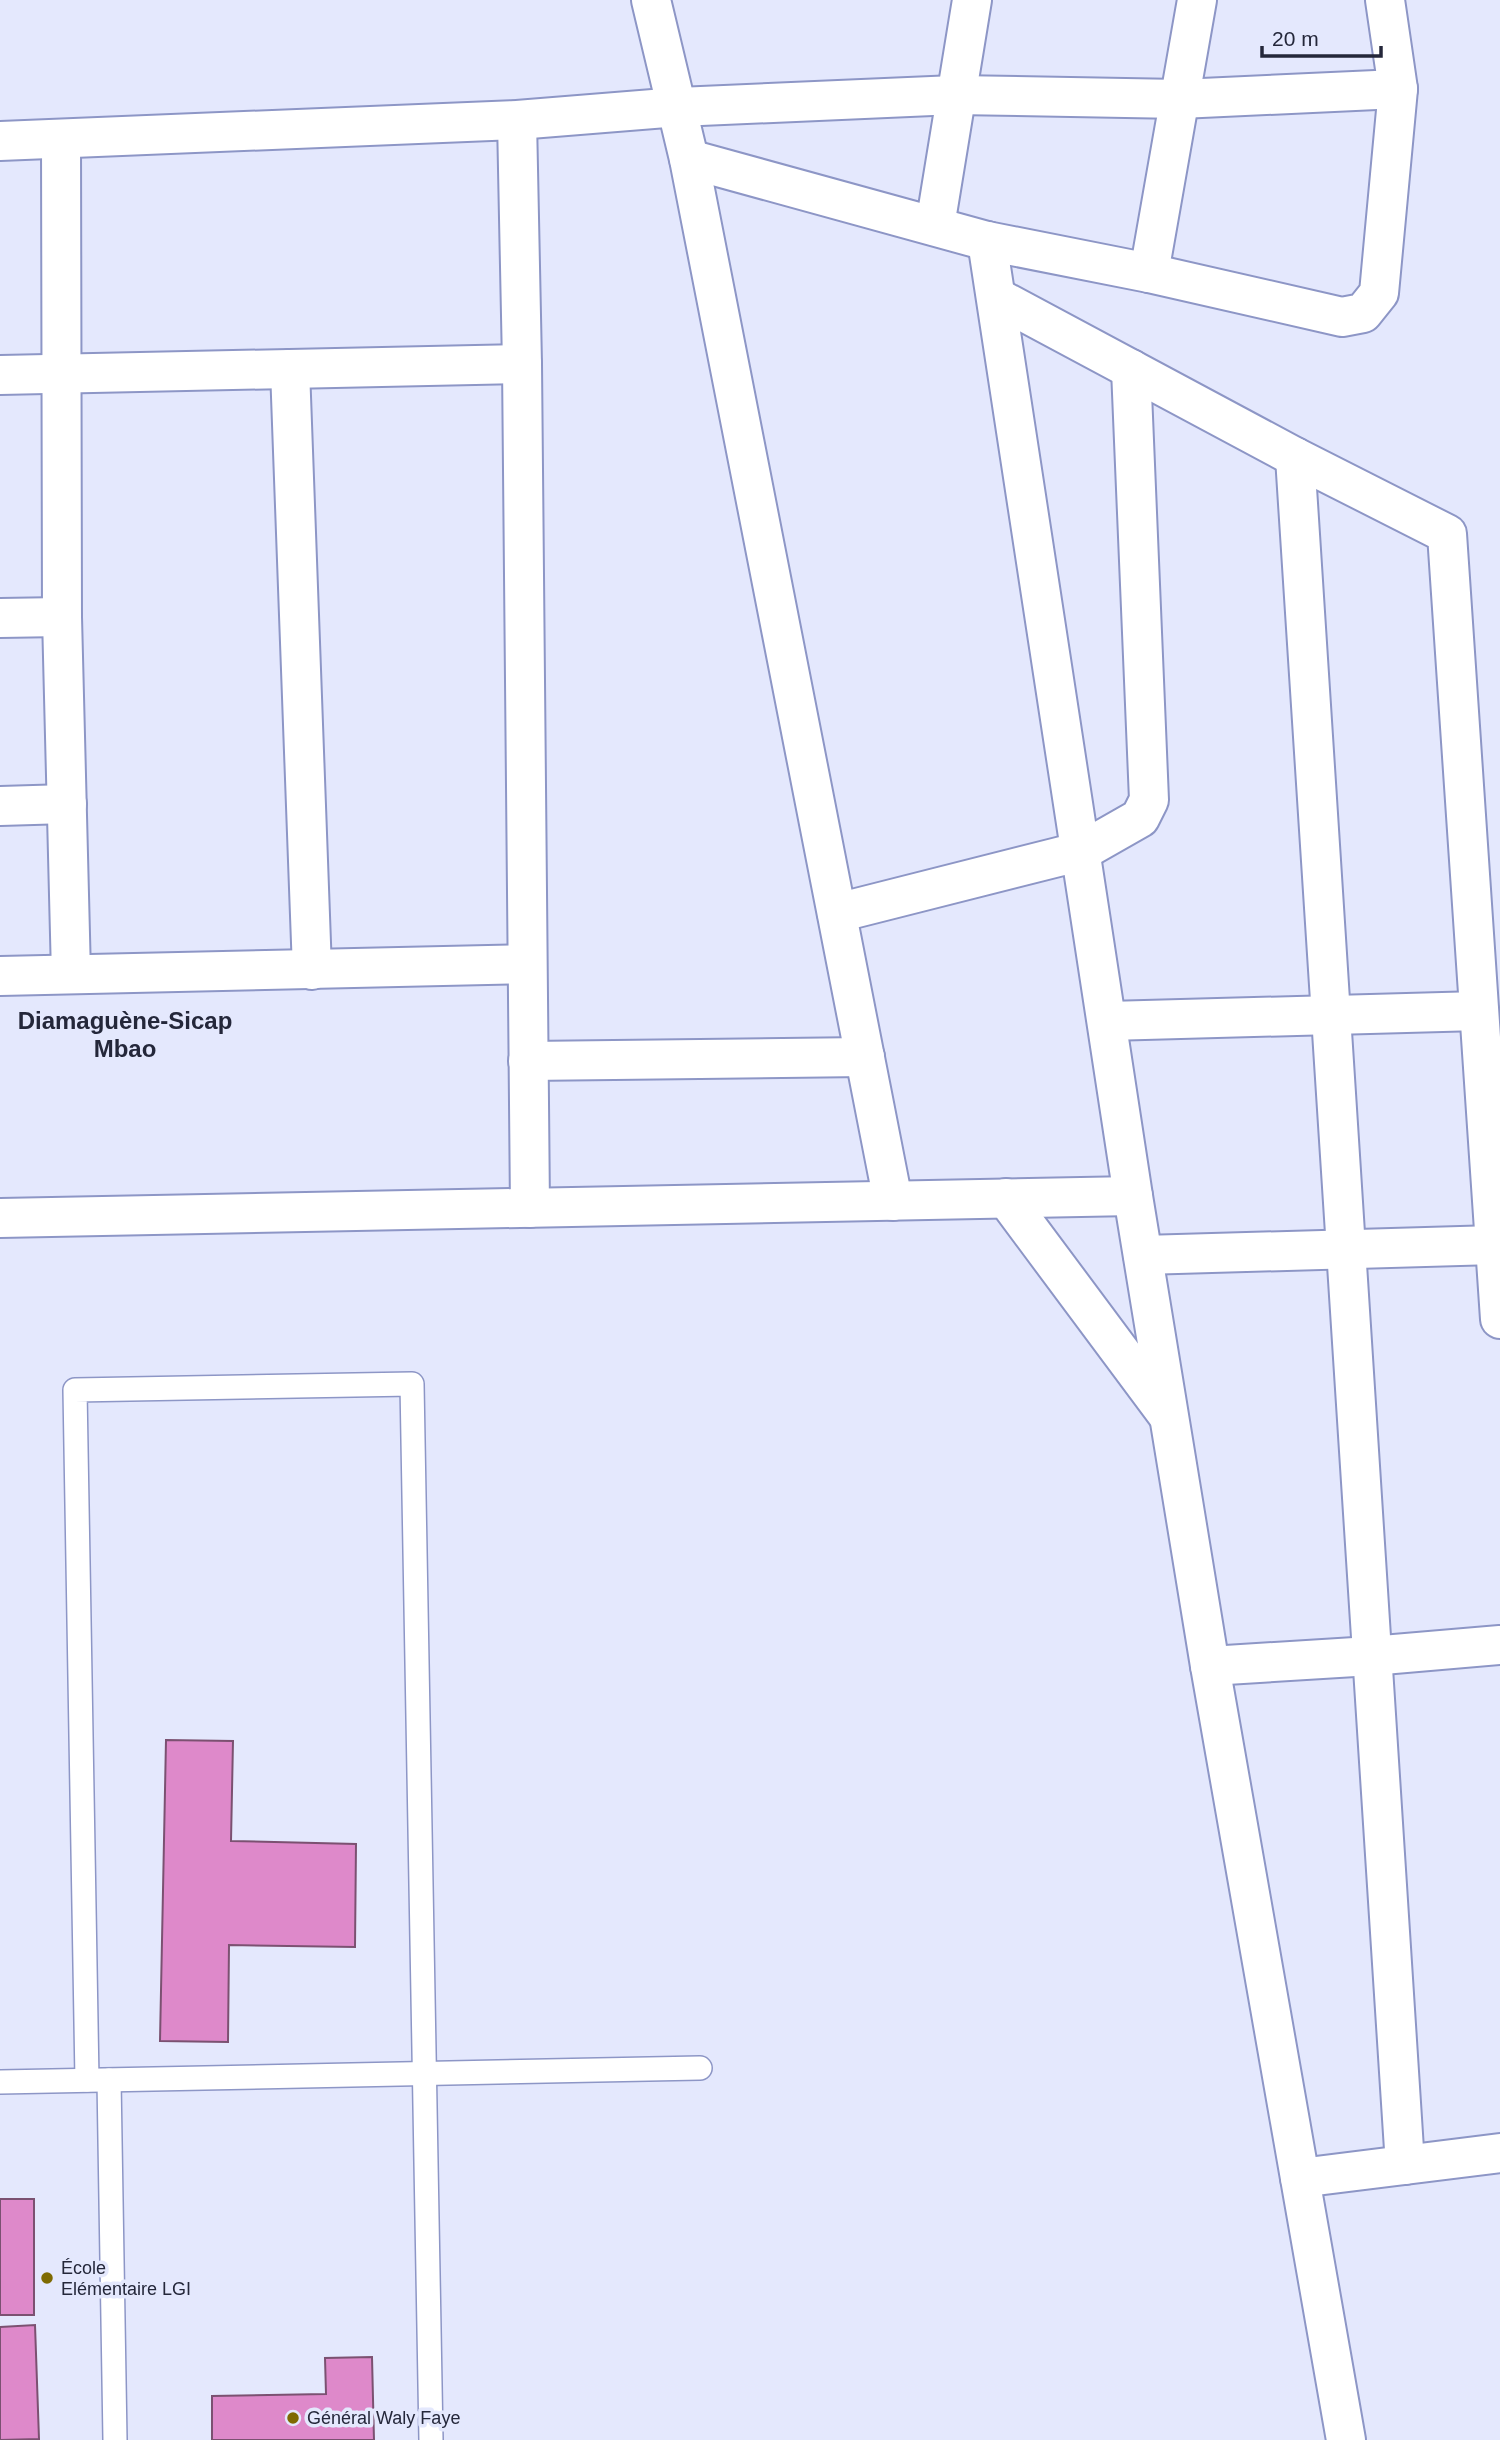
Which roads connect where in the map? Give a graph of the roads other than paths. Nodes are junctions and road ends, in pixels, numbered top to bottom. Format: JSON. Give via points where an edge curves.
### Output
{"nodes":[{"id":1,"x":652,"y":0,"type":"edge"},
{"id":2,"x":972,"y":0,"type":"edge"},
{"id":3,"x":1197,"y":0,"type":"edge"},
{"id":4,"x":1385,"y":0,"type":"edge"},
{"id":5,"x":1398,"y":89,"type":"junction"},
{"id":6,"x":955,"y":95,"type":"junction"},
{"id":7,"x":1180,"y":99,"type":"junction"},
{"id":8,"x":678,"y":107,"type":"junction"},
{"id":9,"x":517,"y":120,"type":"junction"},
{"id":10,"x":61,"y":139,"type":"junction"},
{"id":11,"x":0,"y":141,"type":"edge"},
{"id":12,"x":689,"y":159,"type":"junction"},
{"id":13,"x":935,"y":226,"type":"junction"},
{"id":14,"x":987,"y":241,"type":"junction"},
{"id":15,"x":1149,"y":273,"type":"junction"},
{"id":16,"x":998,"y":298,"type":"junction"},
{"id":17,"x":522,"y":364,"type":"junction"},
{"id":18,"x":290,"y":369,"type":"junction"},
{"id":19,"x":1131,"y":369,"type":"junction"},
{"id":20,"x":63,"y":373,"type":"junction"},
{"id":21,"x":0,"y":375,"type":"edge"},
{"id":22,"x":1294,"y":457,"type":"junction"},
{"id":23,"x":62,"y":617,"type":"junction"},
{"id":24,"x":0,"y":618,"type":"edge"},
{"id":25,"x":67,"y":804,"type":"junction"},
{"id":26,"x":0,"y":806,"type":"edge"},
{"id":27,"x":1082,"y":851,"type":"junction"},
{"id":28,"x":837,"y":913,"type":"junction"},
{"id":29,"x":527,"y":964,"type":"junction"},
{"id":30,"x":312,"y":970,"type":"junction"},
{"id":31,"x":71,"y":974,"type":"junction"},
{"id":32,"x":0,"y":976,"type":"edge"},
{"id":33,"x":1479,"y":1011,"type":"junction"},
{"id":34,"x":1331,"y":1014,"type":"junction"},
{"id":35,"x":1108,"y":1021,"type":"junction"},
{"id":36,"x":864,"y":1057,"type":"junction"},
{"id":37,"x":528,"y":1061,"type":"junction"},
{"id":38,"x":1133,"y":1196,"type":"junction"},
{"id":39,"x":1006,"y":1198,"type":"junction"},
{"id":40,"x":893,"y":1201,"type":"junction"},
{"id":41,"x":530,"y":1208,"type":"junction"},
{"id":42,"x":0,"y":1218,"type":"edge"},
{"id":43,"x":1495,"y":1245,"type":"junction"},
{"id":44,"x":1345,"y":1250,"type":"junction"},
{"id":45,"x":1143,"y":1255,"type":"junction"},
{"id":46,"x":1500,"y":1319,"type":"edge"},
{"id":47,"x":1170,"y":1418,"type":"junction"},
{"id":48,"x":1500,"y":1645,"type":"edge"},
{"id":49,"x":1371,"y":1656,"type":"junction"},
{"id":50,"x":1210,"y":1666,"type":"junction"},
{"id":51,"x":701,"y":2068,"type":"dead end"},
{"id":52,"x":425,"y":2074,"type":"junction"},
{"id":53,"x":98,"y":2080,"type":"junction"},
{"id":54,"x":0,"y":2082,"type":"edge"},
{"id":55,"x":1500,"y":2153,"type":"edge"},
{"id":56,"x":1405,"y":2165,"type":"junction"},
{"id":57,"x":1300,"y":2178,"type":"junction"},
{"id":58,"x":116,"y":2440,"type":"edge"},
{"id":59,"x":431,"y":2440,"type":"edge"},
{"id":60,"x":1346,"y":2440,"type":"edge"}],
"edges":[{"from":1,"to":8,"type":"street"},
{"from":2,"to":6,"type":"street"},
{"from":3,"to":7,"type":"street"},
{"from":4,"to":5,"type":"street"},
{"from":5,"to":7,"type":"street"},
{"from":5,"to":15,"type":"street","via":[[1379,293],[1363,313],[1342,317]]},
{"from":6,"to":7,"type":"street"},
{"from":6,"to":8,"type":"street"},
{"from":6,"to":13,"type":"street"},
{"from":7,"to":15,"type":"street"},
{"from":8,"to":9,"type":"street"},
{"from":8,"to":12,"type":"street"},
{"from":9,"to":10,"type":"street"},
{"from":9,"to":17,"type":"street"},
{"from":10,"to":11,"type":"street"},
{"from":10,"to":20,"type":"street"},
{"from":12,"to":13,"type":"street"},
{"from":12,"to":28,"type":"street"},
{"from":13,"to":14,"type":"street"},
{"from":14,"to":15,"type":"street"},
{"from":14,"to":16,"type":"street"},
{"from":16,"to":19,"type":"street"},
{"from":16,"to":27,"type":"street"},
{"from":17,"to":18,"type":"street"},
{"from":17,"to":29,"type":"street"},
{"from":18,"to":20,"type":"street"},
{"from":18,"to":30,"type":"street"},
{"from":19,"to":22,"type":"street"},
{"from":19,"to":27,"type":"street","via":[[1149,800],[1140,818]]},
{"from":20,"to":21,"type":"street"},
{"from":20,"to":23,"type":"street"},
{"from":22,"to":33,"type":"street","via":[[1447,534]]},
{"from":22,"to":34,"type":"street"},
{"from":23,"to":24,"type":"street"},
{"from":23,"to":25,"type":"street"},
{"from":25,"to":26,"type":"street"},
{"from":25,"to":31,"type":"street"},
{"from":27,"to":28,"type":"street"},
{"from":27,"to":35,"type":"street"},
{"from":28,"to":36,"type":"street"},
{"from":29,"to":30,"type":"street"},
{"from":29,"to":37,"type":"street"},
{"from":30,"to":31,"type":"street"},
{"from":31,"to":32,"type":"street"},
{"from":33,"to":34,"type":"street"},
{"from":33,"to":43,"type":"street"},
{"from":34,"to":35,"type":"street"},
{"from":34,"to":44,"type":"street"},
{"from":35,"to":38,"type":"street"},
{"from":36,"to":37,"type":"street"},
{"from":36,"to":40,"type":"street"},
{"from":37,"to":41,"type":"street"},
{"from":38,"to":39,"type":"street"},
{"from":38,"to":45,"type":"street"},
{"from":39,"to":40,"type":"street"},
{"from":39,"to":47,"type":"street"},
{"from":40,"to":41,"type":"street"},
{"from":41,"to":42,"type":"street"},
{"from":43,"to":44,"type":"street"},
{"from":43,"to":46,"type":"street"},
{"from":44,"to":45,"type":"street"},
{"from":44,"to":49,"type":"street"},
{"from":45,"to":47,"type":"street"},
{"from":47,"to":50,"type":"street"},
{"from":48,"to":49,"type":"street"},
{"from":49,"to":50,"type":"street"},
{"from":49,"to":56,"type":"street"},
{"from":50,"to":57,"type":"street"},
{"from":51,"to":52,"type":"lane"},
{"from":52,"to":53,"type":"lane"},
{"from":52,"to":53,"type":"lane","via":[[412,1384],[75,1390]]},
{"from":52,"to":59,"type":"lane"},
{"from":53,"to":54,"type":"lane"},
{"from":53,"to":58,"type":"lane"},
{"from":55,"to":56,"type":"street"},
{"from":56,"to":57,"type":"street"},
{"from":57,"to":60,"type":"street"}]}
